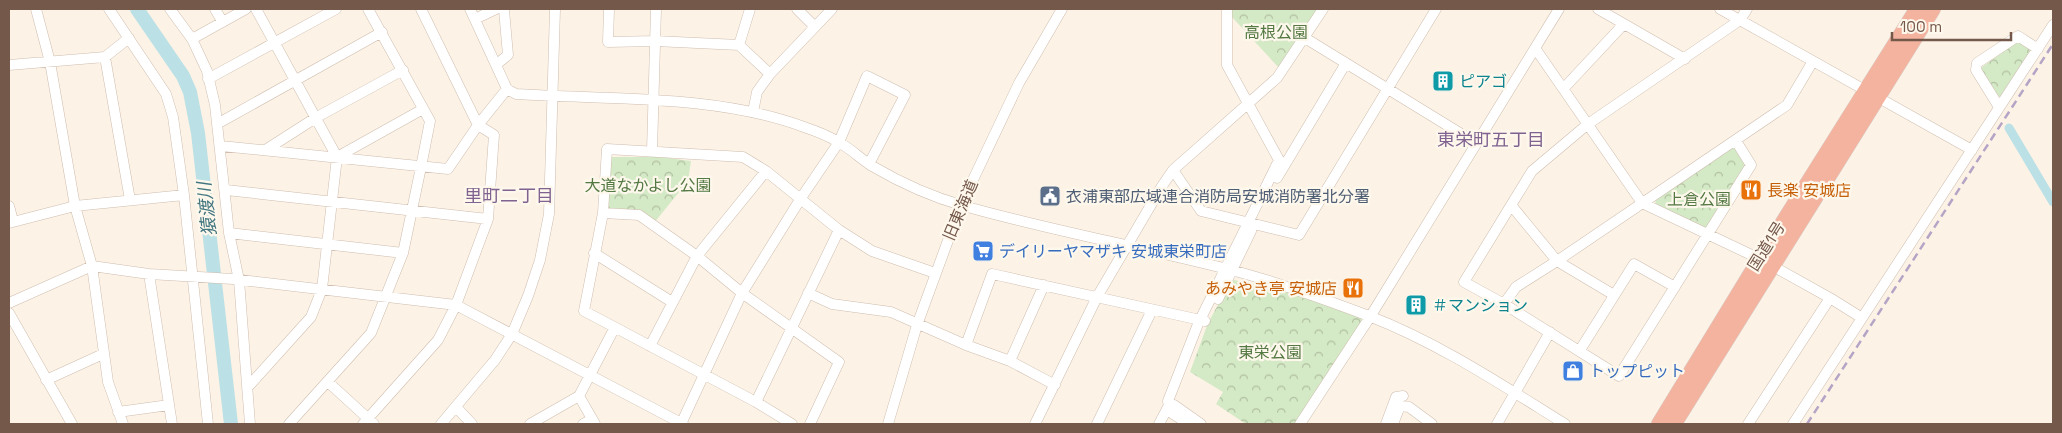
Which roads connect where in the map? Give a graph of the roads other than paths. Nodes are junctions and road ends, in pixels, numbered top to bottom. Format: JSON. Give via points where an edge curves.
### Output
{"nodes":[{"id":1,"x":36,"y":9,"type":"edge"},
{"id":2,"x":109,"y":9,"type":"edge"},
{"id":3,"x":170,"y":9,"type":"edge"},
{"id":4,"x":215,"y":9,"type":"edge"},
{"id":5,"x":246,"y":9,"type":"edge"},
{"id":6,"x":256,"y":9,"type":"edge"},
{"id":7,"x":336,"y":9,"type":"edge"},
{"id":8,"x":368,"y":9,"type":"edge"},
{"id":9,"x":421,"y":9,"type":"edge"},
{"id":10,"x":470,"y":9,"type":"edge"},
{"id":11,"x":496,"y":9,"type":"edge"},
{"id":12,"x":502,"y":9,"type":"edge"},
{"id":13,"x":555,"y":9,"type":"edge"},
{"id":14,"x":609,"y":9,"type":"edge"},
{"id":15,"x":656,"y":9,"type":"edge"},
{"id":16,"x":750,"y":9,"type":"edge"},
{"id":17,"x":797,"y":9,"type":"edge"},
{"id":18,"x":832,"y":9,"type":"edge"},
{"id":19,"x":1062,"y":9,"type":"edge"},
{"id":20,"x":1222,"y":9,"type":"edge"},
{"id":21,"x":1227,"y":9,"type":"edge"},
{"id":22,"x":1323,"y":9,"type":"edge"},
{"id":23,"x":1436,"y":9,"type":"edge"},
{"id":24,"x":1559,"y":9,"type":"edge"},
{"id":25,"x":1598,"y":9,"type":"edge"},
{"id":26,"x":1720,"y":9,"type":"edge"},
{"id":27,"x":1747,"y":9,"type":"edge"},
{"id":28,"x":1917,"y":9,"type":"edge"},
{"id":29,"x":1933,"y":9,"type":"edge"},
{"id":30,"x":475,"y":19,"type":"junction"},
{"id":31,"x":1740,"y":20,"type":"junction"},
{"id":32,"x":222,"y":21,"type":"junction"},
{"id":33,"x":1626,"y":25,"type":"junction"},
{"id":34,"x":2053,"y":25,"type":"edge"},
{"id":35,"x":815,"y":27,"type":"junction"},
{"id":36,"x":382,"y":32,"type":"junction"},
{"id":37,"x":129,"y":38,"type":"junction"},
{"id":38,"x":1305,"y":38,"type":"junction"},
{"id":39,"x":192,"y":39,"type":"junction"},
{"id":40,"x":655,"y":41,"type":"junction"},
{"id":41,"x":274,"y":44,"type":"junction"},
{"id":42,"x":739,"y":45,"type":"junction"},
{"id":43,"x":1535,"y":48,"type":"junction"},
{"id":44,"x":2038,"y":49,"type":"junction"},
{"id":45,"x":105,"y":57,"type":"junction"},
{"id":46,"x":1685,"y":58,"type":"junction"},
{"id":47,"x":1813,"y":61,"type":"junction"},
{"id":48,"x":50,"y":62,"type":"junction"},
{"id":49,"x":1346,"y":63,"type":"junction"},
{"id":50,"x":497,"y":64,"type":"junction"},
{"id":51,"x":9,"y":65,"type":"edge"},
{"id":52,"x":403,"y":70,"type":"junction"},
{"id":53,"x":770,"y":74,"type":"junction"},
{"id":54,"x":208,"y":79,"type":"junction"},
{"id":55,"x":295,"y":80,"type":"junction"},
{"id":56,"x":1564,"y":88,"type":"junction"},
{"id":57,"x":507,"y":89,"type":"junction"},
{"id":58,"x":1388,"y":89,"type":"junction"},
{"id":59,"x":1872,"y":95,"type":"junction"},
{"id":60,"x":553,"y":96,"type":"junction"},
{"id":61,"x":653,"y":101,"type":"junction"},
{"id":62,"x":1247,"y":106,"type":"junction"},
{"id":63,"x":1999,"y":107,"type":"junction"},
{"id":64,"x":423,"y":109,"type":"junction"},
{"id":65,"x":753,"y":112,"type":"junction"},
{"id":66,"x":317,"y":117,"type":"junction"},
{"id":67,"x":217,"y":124,"type":"junction"},
{"id":68,"x":1588,"y":124,"type":"junction"},
{"id":69,"x":478,"y":125,"type":"junction"},
{"id":70,"x":1736,"y":141,"type":"junction"},
{"id":71,"x":839,"y":142,"type":"junction"},
{"id":72,"x":1476,"y":143,"type":"junction"},
{"id":73,"x":221,"y":146,"type":"junction"},
{"id":74,"x":267,"y":149,"type":"junction"},
{"id":75,"x":1972,"y":150,"type":"junction"},
{"id":76,"x":652,"y":151,"type":"junction"},
{"id":77,"x":337,"y":157,"type":"junction"},
{"id":78,"x":869,"y":164,"type":"junction"},
{"id":79,"x":421,"y":167,"type":"junction"},
{"id":80,"x":1278,"y":169,"type":"junction"},
{"id":81,"x":1173,"y":170,"type":"junction"},
{"id":82,"x":766,"y":171,"type":"junction"},
{"id":83,"x":226,"y":190,"type":"junction"},
{"id":84,"x":184,"y":195,"type":"junction"},
{"id":85,"x":801,"y":198,"type":"junction"},
{"id":86,"x":130,"y":200,"type":"junction"},
{"id":87,"x":333,"y":201,"type":"junction"},
{"id":88,"x":1642,"y":203,"type":"junction"},
{"id":89,"x":960,"y":205,"type":"junction"},
{"id":90,"x":1511,"y":205,"type":"junction"},
{"id":91,"x":9,"y":206,"type":"edge"},
{"id":92,"x":75,"y":206,"type":"junction"},
{"id":93,"x":413,"y":210,"type":"junction"},
{"id":94,"x":603,"y":213,"type":"junction"},
{"id":95,"x":488,"y":219,"type":"junction"},
{"id":96,"x":11,"y":222,"type":"edge"},
{"id":97,"x":1251,"y":224,"type":"junction"},
{"id":98,"x":839,"y":230,"type":"junction"},
{"id":99,"x":229,"y":233,"type":"junction"},
{"id":100,"x":1708,"y":236,"type":"junction"},
{"id":101,"x":326,"y":244,"type":"junction"},
{"id":102,"x":1127,"y":245,"type":"junction"},
{"id":103,"x":403,"y":253,"type":"junction"},
{"id":104,"x":594,"y":253,"type":"junction"},
{"id":105,"x":697,"y":256,"type":"junction"},
{"id":106,"x":1760,"y":259,"type":"junction"},
{"id":107,"x":1557,"y":262,"type":"junction"},
{"id":108,"x":92,"y":266,"type":"junction"},
{"id":109,"x":1773,"y":266,"type":"junction"},
{"id":110,"x":1229,"y":269,"type":"junction"},
{"id":111,"x":935,"y":273,"type":"junction"},
{"id":112,"x":149,"y":274,"type":"junction"},
{"id":113,"x":192,"y":276,"type":"junction"},
{"id":114,"x":236,"y":279,"type":"junction"},
{"id":115,"x":1044,"y":284,"type":"junction"},
{"id":116,"x":1675,"y":287,"type":"junction"},
{"id":117,"x":322,"y":288,"type":"junction"},
{"id":118,"x":742,"y":293,"type":"junction"},
{"id":119,"x":808,"y":293,"type":"junction"},
{"id":120,"x":1614,"y":295,"type":"junction"},
{"id":121,"x":385,"y":296,"type":"junction"},
{"id":122,"x":1097,"y":297,"type":"junction"},
{"id":123,"x":1830,"y":298,"type":"junction"},
{"id":124,"x":672,"y":302,"type":"junction"},
{"id":125,"x":9,"y":303,"type":"edge"},
{"id":126,"x":1504,"y":304,"type":"junction"},
{"id":127,"x":456,"y":305,"type":"junction"},
{"id":128,"x":1152,"y":310,"type":"junction"},
{"id":129,"x":9,"y":313,"type":"edge"},
{"id":130,"x":1370,"y":317,"type":"junction"},
{"id":131,"x":1862,"y":318,"type":"junction"},
{"id":132,"x":1203,"y":320,"type":"junction"},
{"id":133,"x":917,"y":325,"type":"junction"},
{"id":134,"x":614,"y":328,"type":"junction"},
{"id":135,"x":792,"y":328,"type":"junction"},
{"id":136,"x":1550,"y":332,"type":"junction"},
{"id":137,"x":512,"y":334,"type":"junction"},
{"id":138,"x":966,"y":345,"type":"junction"},
{"id":139,"x":650,"y":346,"type":"junction"},
{"id":140,"x":1580,"y":350,"type":"junction"},
{"id":141,"x":103,"y":354,"type":"junction"},
{"id":142,"x":1010,"y":361,"type":"junction"},
{"id":143,"x":589,"y":375,"type":"junction"},
{"id":144,"x":705,"y":375,"type":"junction"},
{"id":145,"x":46,"y":380,"type":"junction"},
{"id":146,"x":328,"y":382,"type":"junction"},
{"id":147,"x":1055,"y":385,"type":"junction"},
{"id":148,"x":246,"y":388,"type":"junction"},
{"id":149,"x":1515,"y":393,"type":"junction"},
{"id":150,"x":579,"y":396,"type":"junction"},
{"id":151,"x":1402,"y":401,"type":"junction"},
{"id":152,"x":756,"y":402,"type":"junction"},
{"id":153,"x":169,"y":405,"type":"junction"},
{"id":154,"x":1172,"y":406,"type":"junction"},
{"id":155,"x":456,"y":407,"type":"junction"},
{"id":156,"x":118,"y":412,"type":"junction"},
{"id":157,"x":368,"y":422,"type":"edge"},
{"id":158,"x":590,"y":423,"type":"edge"},
{"id":159,"x":72,"y":424,"type":"edge"},
{"id":160,"x":123,"y":424,"type":"edge"},
{"id":161,"x":172,"y":424,"type":"edge"},
{"id":162,"x":208,"y":424,"type":"edge"},
{"id":163,"x":250,"y":424,"type":"edge"},
{"id":164,"x":289,"y":424,"type":"edge"},
{"id":165,"x":441,"y":424,"type":"edge"},
{"id":166,"x":472,"y":424,"type":"edge"},
{"id":167,"x":530,"y":424,"type":"edge"},
{"id":168,"x":682,"y":424,"type":"edge"},
{"id":169,"x":792,"y":424,"type":"edge"},
{"id":170,"x":810,"y":424,"type":"edge"},
{"id":171,"x":888,"y":424,"type":"edge"},
{"id":172,"x":1035,"y":424,"type":"edge"},
{"id":173,"x":1097,"y":424,"type":"edge"},
{"id":174,"x":1159,"y":424,"type":"edge"},
{"id":175,"x":1189,"y":424,"type":"edge"},
{"id":176,"x":1201,"y":424,"type":"edge"},
{"id":177,"x":1300,"y":424,"type":"edge"},
{"id":178,"x":1386,"y":424,"type":"edge"},
{"id":179,"x":1393,"y":424,"type":"edge"},
{"id":180,"x":1432,"y":424,"type":"edge"},
{"id":181,"x":1497,"y":424,"type":"edge"},
{"id":182,"x":1565,"y":424,"type":"edge"},
{"id":183,"x":1659,"y":424,"type":"edge"},
{"id":184,"x":1674,"y":424,"type":"edge"},
{"id":185,"x":1748,"y":424,"type":"edge"},
{"id":186,"x":1793,"y":424,"type":"edge"}],
"edges":[{"from":1,"to":48,"type":"street"},
{"from":2,"to":37,"type":"street"},
{"from":3,"to":39,"type":"street"},
{"from":4,"to":32,"type":"street"},
{"from":5,"to":32,"type":"street"},
{"from":6,"to":41,"type":"street"},
{"from":7,"to":41,"type":"street"},
{"from":8,"to":36,"type":"street"},
{"from":9,"to":69,"type":"street"},
{"from":10,"to":30,"type":"street"},
{"from":11,"to":30,"type":"street"},
{"from":12,"to":50,"type":"street","via":[[508,55]]},
{"from":13,"to":60,"type":"street"},
{"from":14,"to":40,"type":"street","via":[[608,42]]},
{"from":15,"to":40,"type":"street"},
{"from":16,"to":42,"type":"street"},
{"from":17,"to":35,"type":"street"},
{"from":18,"to":35,"type":"street"},
{"from":19,"to":89,"type":"street","name":"旧東海道","via":[[1019,83]]},
{"from":20,"to":62,"type":"street","via":[[1222,66]]},
{"from":21,"to":62,"type":"street","via":[[1227,65]]},
{"from":22,"to":38,"type":"street"},
{"from":23,"to":58,"type":"street"},
{"from":24,"to":43,"type":"street"},
{"from":25,"to":33,"type":"street"},
{"from":26,"to":31,"type":"street"},
{"from":27,"to":31,"type":"street"},
{"from":28,"to":59,"type":"highway","name":"国道1号"},
{"from":29,"to":59,"type":"highway","name":"国道1号"},
{"from":30,"to":50,"type":"street"},
{"from":31,"to":46,"type":"street"},
{"from":31,"to":47,"type":"street"},
{"from":32,"to":39,"type":"street"},
{"from":33,"to":46,"type":"street"},
{"from":33,"to":56,"type":"street"},
{"from":34,"to":44,"type":"street"},
{"from":35,"to":53,"type":"street"},
{"from":36,"to":52,"type":"street"},
{"from":36,"to":55,"type":"street"},
{"from":37,"to":45,"type":"street"},
{"from":37,"to":84,"type":"street","via":[[166,94],[173,117]]},
{"from":38,"to":49,"type":"street"},
{"from":38,"to":62,"type":"street","via":[[1277,78]]},
{"from":39,"to":54,"type":"street"},
{"from":40,"to":42,"type":"street"},
{"from":40,"to":61,"type":"street"},
{"from":41,"to":54,"type":"street"},
{"from":41,"to":55,"type":"street"},
{"from":42,"to":53,"type":"street"},
{"from":43,"to":56,"type":"street"},
{"from":43,"to":72,"type":"street"},
{"from":44,"to":63,"type":"street"},
{"from":44,"to":63,"type":"street","via":[[2018,36],[1977,63],[1976,70]]},
{"from":45,"to":48,"type":"street"},
{"from":45,"to":86,"type":"street"},
{"from":46,"to":68,"type":"street"},
{"from":47,"to":59,"type":"street"},
{"from":47,"to":70,"type":"street","via":[[1787,105]]},
{"from":48,"to":51,"type":"street"},
{"from":48,"to":92,"type":"street"},
{"from":49,"to":58,"type":"street"},
{"from":49,"to":80,"type":"street"},
{"from":50,"to":57,"type":"street"},
{"from":52,"to":64,"type":"street"},
{"from":52,"to":66,"type":"street"},
{"from":53,"to":65,"type":"street","via":[[757,92]]},
{"from":54,"to":67,"type":"street"},
{"from":55,"to":66,"type":"street"},
{"from":55,"to":67,"type":"street"},
{"from":56,"to":68,"type":"street"},
{"from":57,"to":60,"type":"street","via":[[516,94]]},
{"from":57,"to":69,"type":"street"},
{"from":58,"to":72,"type":"street"},
{"from":58,"to":97,"type":"street","via":[[1299,234]]},
{"from":59,"to":75,"type":"street"},
{"from":59,"to":106,"type":"highway","name":"国道1号"},
{"from":59,"to":109,"type":"highway","name":"国道1号"},
{"from":60,"to":61,"type":"street"},
{"from":60,"to":137,"type":"street","via":[[548,214],[540,260]]},
{"from":61,"to":65,"type":"street"},
{"from":61,"to":76,"type":"street"},
{"from":62,"to":80,"type":"street"},
{"from":62,"to":81,"type":"street"},
{"from":63,"to":75,"type":"street"},
{"from":64,"to":77,"type":"street"},
{"from":64,"to":79,"type":"street","via":[[430,121]]},
{"from":65,"to":71,"type":"street","via":[[804,127]]},
{"from":66,"to":74,"type":"street"},
{"from":66,"to":77,"type":"street"},
{"from":67,"to":73,"type":"street"},
{"from":68,"to":88,"type":"street"},
{"from":68,"to":90,"type":"street","via":[[1532,171]]},
{"from":69,"to":79,"type":"street","via":[[448,169]]},
{"from":69,"to":95,"type":"street","via":[[494,135]]},
{"from":70,"to":88,"type":"street"},
{"from":70,"to":100,"type":"street","via":[[1751,165]]},
{"from":71,"to":78,"type":"street"},
{"from":71,"to":78,"type":"street","via":[[868,76],[905,95]]},
{"from":71,"to":85,"type":"street"},
{"from":72,"to":130,"type":"street"},
{"from":73,"to":74,"type":"street"},
{"from":73,"to":83,"type":"street"},
{"from":74,"to":77,"type":"street"},
{"from":75,"to":131,"type":"street"},
{"from":76,"to":82,"type":"street","via":[[743,156]]},
{"from":76,"to":94,"type":"street","via":[[608,150]]},
{"from":77,"to":79,"type":"street"},
{"from":77,"to":87,"type":"street"},
{"from":78,"to":89,"type":"street","via":[[912,188]]},
{"from":79,"to":93,"type":"street"},
{"from":80,"to":97,"type":"street"},
{"from":81,"to":97,"type":"street","via":[[1202,211]]},
{"from":81,"to":102,"type":"street"},
{"from":82,"to":85,"type":"street"},
{"from":82,"to":105,"type":"street"},
{"from":83,"to":87,"type":"street"},
{"from":83,"to":99,"type":"street"},
{"from":84,"to":86,"type":"street"},
{"from":84,"to":113,"type":"street"},
{"from":85,"to":98,"type":"street"},
{"from":85,"to":118,"type":"street"},
{"from":86,"to":92,"type":"street"},
{"from":87,"to":93,"type":"street"},
{"from":87,"to":101,"type":"street"},
{"from":88,"to":100,"type":"street"},
{"from":88,"to":107,"type":"street"},
{"from":89,"to":102,"type":"street","via":[[1053,230]]},
{"from":89,"to":111,"type":"street","name":"旧東海道"},
{"from":90,"to":107,"type":"street"},
{"from":90,"to":126,"type":"street","via":[[1464,282]]},
{"from":91,"to":96,"type":"street"},
{"from":92,"to":96,"type":"street"},
{"from":92,"to":108,"type":"street"},
{"from":93,"to":95,"type":"street"},
{"from":93,"to":103,"type":"street"},
{"from":94,"to":104,"type":"street"},
{"from":94,"to":105,"type":"street","via":[[640,215]]},
{"from":95,"to":127,"type":"street"},
{"from":97,"to":110,"type":"street"},
{"from":98,"to":111,"type":"street","via":[[872,251]]},
{"from":98,"to":119,"type":"street"},
{"from":99,"to":101,"type":"street"},
{"from":99,"to":114,"type":"street"},
{"from":100,"to":106,"type":"street"},
{"from":100,"to":116,"type":"street"},
{"from":101,"to":103,"type":"street"},
{"from":101,"to":117,"type":"street"},
{"from":102,"to":110,"type":"street"},
{"from":102,"to":122,"type":"street"},
{"from":103,"to":121,"type":"street"},
{"from":104,"to":124,"type":"street"},
{"from":104,"to":134,"type":"street","via":[[584,311]]},
{"from":105,"to":118,"type":"street"},
{"from":105,"to":124,"type":"street"},
{"from":106,"to":109,"type":"street"},
{"from":106,"to":183,"type":"highway","name":"国道1号"},
{"from":107,"to":120,"type":"street"},
{"from":107,"to":126,"type":"street","via":[[1516,287]]},
{"from":108,"to":112,"type":"street"},
{"from":108,"to":125,"type":"street"},
{"from":108,"to":141,"type":"street"},
{"from":109,"to":123,"type":"street"},
{"from":109,"to":184,"type":"highway","name":"国道1号"},
{"from":110,"to":130,"type":"street"},
{"from":110,"to":132,"type":"street"},
{"from":111,"to":133,"type":"street","name":"旧東海道"},
{"from":112,"to":113,"type":"street"},
{"from":112,"to":153,"type":"street"},
{"from":113,"to":114,"type":"street"},
{"from":113,"to":162,"type":"street"},
{"from":114,"to":117,"type":"street"},
{"from":114,"to":148,"type":"street"},
{"from":115,"to":122,"type":"street"},
{"from":115,"to":138,"type":"street","via":[[992,274]]},
{"from":115,"to":142,"type":"street"},
{"from":116,"to":120,"type":"street","via":[[1634,264]]},
{"from":116,"to":140,"type":"street","via":[[1619,376]]},
{"from":117,"to":121,"type":"street"},
{"from":117,"to":148,"type":"street","via":[[312,316]]},
{"from":118,"to":135,"type":"street"},
{"from":118,"to":144,"type":"street"},
{"from":119,"to":133,"type":"street","via":[[832,304],[891,312]]},
{"from":119,"to":135,"type":"street"},
{"from":120,"to":140,"type":"street"},
{"from":121,"to":127,"type":"street"},
{"from":121,"to":146,"type":"street","via":[[371,333]]},
{"from":122,"to":128,"type":"street"},
{"from":122,"to":147,"type":"street"},
{"from":123,"to":131,"type":"street"},
{"from":123,"to":185,"type":"street"},
{"from":124,"to":139,"type":"street"},
{"from":126,"to":136,"type":"street"},
{"from":127,"to":137,"type":"street"},
{"from":127,"to":157,"type":"street","via":[[438,340]]},
{"from":128,"to":132,"type":"street"},
{"from":128,"to":173,"type":"street"},
{"from":129,"to":145,"type":"street"},
{"from":130,"to":149,"type":"street","via":[[1430,343]]},
{"from":130,"to":177,"type":"street"},
{"from":131,"to":186,"type":"street"},
{"from":132,"to":154,"type":"street","via":[[1168,401]]},
{"from":133,"to":138,"type":"street"},
{"from":133,"to":171,"type":"street","name":"旧東海道"},
{"from":134,"to":139,"type":"street"},
{"from":134,"to":143,"type":"street"},
{"from":135,"to":152,"type":"street"},
{"from":135,"to":170,"type":"street","via":[[839,362]]},
{"from":136,"to":140,"type":"street"},
{"from":136,"to":149,"type":"street"},
{"from":137,"to":143,"type":"street"},
{"from":137,"to":155,"type":"street"},
{"from":138,"to":142,"type":"street"},
{"from":139,"to":144,"type":"street"},
{"from":141,"to":145,"type":"street"},
{"from":141,"to":156,"type":"street"},
{"from":142,"to":147,"type":"street"},
{"from":143,"to":150,"type":"street"},
{"from":143,"to":168,"type":"street"},
{"from":144,"to":152,"type":"street"},
{"from":144,"to":168,"type":"street"},
{"from":145,"to":159,"type":"street"},
{"from":146,"to":157,"type":"street"},
{"from":146,"to":164,"type":"street"},
{"from":147,"to":172,"type":"street"},
{"from":148,"to":163,"type":"street"},
{"from":149,"to":181,"type":"street"},
{"from":149,"to":182,"type":"street"},
{"from":150,"to":158,"type":"street"},
{"from":150,"to":167,"type":"street"},
{"from":151,"to":178,"type":"street","via":[[1396,397]]},
{"from":151,"to":179,"type":"street"},
{"from":151,"to":180,"type":"street"},
{"from":152,"to":169,"type":"street"},
{"from":153,"to":156,"type":"street"},
{"from":153,"to":161,"type":"street"},
{"from":154,"to":174,"type":"street"},
{"from":154,"to":175,"type":"street","via":[[1170,412]]},
{"from":154,"to":176,"type":"street"},
{"from":155,"to":165,"type":"street"},
{"from":155,"to":166,"type":"street"},
{"from":156,"to":160,"type":"street"}]}
